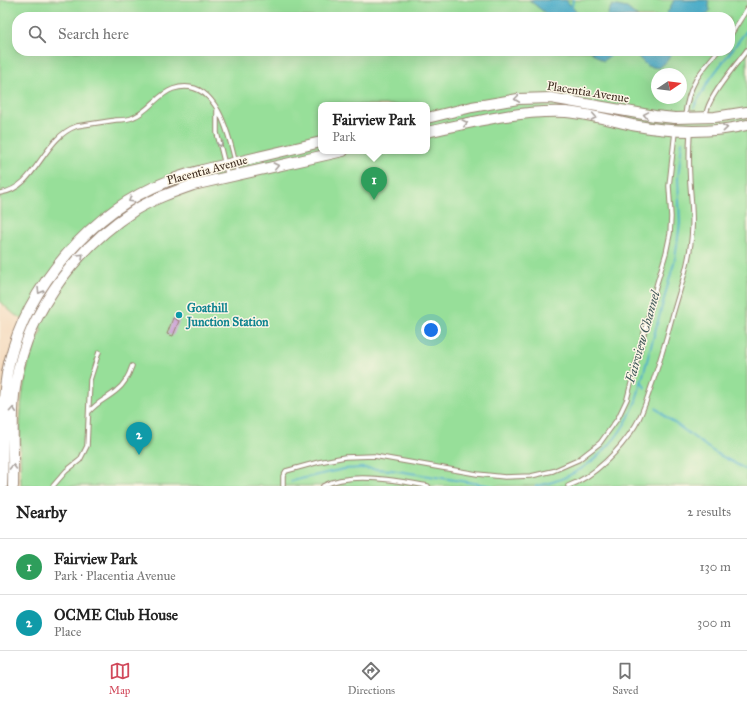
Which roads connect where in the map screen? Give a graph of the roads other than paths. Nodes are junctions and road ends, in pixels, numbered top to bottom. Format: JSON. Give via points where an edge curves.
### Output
{"nodes":[{"id":1,"x":747,"y":9,"type":"edge"},
{"id":2,"x":735,"y":28,"type":"edge"},
{"id":3,"x":747,"y":50,"type":"edge"},
{"id":4,"x":714,"y":56,"type":"edge"},
{"id":5,"x":217,"y":109,"type":"junction"},
{"id":6,"x":747,"y":112,"type":"edge"},
{"id":7,"x":430,"y":117,"type":"edge"},
{"id":8,"x":706,"y":118,"type":"junction"},
{"id":9,"x":684,"y":119,"type":"junction"},
{"id":10,"x":747,"y":125,"type":"edge"},
{"id":11,"x":675,"y":130,"type":"junction"},
{"id":12,"x":430,"y":131,"type":"edge"},
{"id":13,"x":690,"y":131,"type":"junction"},
{"id":14,"x":318,"y":143,"type":"edge"},
{"id":15,"x":330,"y":154,"type":"edge"},
{"id":16,"x":236,"y":162,"type":"junction"},
{"id":17,"x":225,"y":165,"type":"junction"},
{"id":18,"x":233,"y":176,"type":"junction"},
{"id":19,"x":0,"y":193,"type":"edge"},
{"id":20,"x":99,"y":352,"type":"dead end"},
{"id":21,"x":132,"y":366,"type":"dead end"},
{"id":22,"x":89,"y":413,"type":"junction"},
{"id":23,"x":2,"y":486,"type":"edge"},
{"id":24,"x":13,"y":486,"type":"edge"},
{"id":25,"x":53,"y":486,"type":"edge"},
{"id":26,"x":283,"y":486,"type":"edge"},
{"id":27,"x":323,"y":486,"type":"edge"},
{"id":28,"x":428,"y":486,"type":"edge"},
{"id":29,"x":568,"y":486,"type":"edge"}],
"edges":[{"from":1,"to":2,"type":"lane"},
{"from":3,"to":8,"type":"lane","via":[[706,109]]},
{"from":4,"to":9,"type":"lane","via":[[690,88]]},
{"from":5,"to":16,"type":"lane","via":[[227,129]]},
{"from":5,"to":17,"type":"lane","one_way":true,"via":[[217,133]]},
{"from":5,"to":19,"type":"lane","via":[[202,91],[183,87],[172,89],[134,118],[69,129],[58,137],[23,183],[9,192]]},
{"from":6,"to":8,"type":"main road","name":"Placentia Avenue"},
{"from":9,"to":7,"type":"main road","name":"Placentia Avenue","one_way":true,"via":[[551,98],[518,99]]},
{"from":8,"to":9,"type":"main road","name":"Placentia Avenue"},
{"from":13,"to":10,"type":"main road","name":"Placentia Avenue","one_way":true},
{"from":12,"to":11,"type":"main road","name":"Placentia Avenue","one_way":true,"via":[[520,113],[566,112]]},
{"from":11,"to":13,"type":"main road","name":"Placentia Avenue"},
{"from":11,"to":26,"type":"lane","via":[[669,186],[670,234],[666,253],[627,399],[618,418],[600,443],[578,460],[553,471],[531,476],[477,474],[374,456],[345,457],[286,471]]},
{"from":13,"to":29,"type":"lane","via":[[693,227],[691,243],[667,338],[652,384],[635,426],[617,448],[597,470]]},
{"from":14,"to":16,"type":"main road","name":"Placentia Avenue"},
{"from":18,"to":15,"type":"main road","name":"Placentia Avenue","one_way":true},
{"from":16,"to":17,"type":"main road","name":"Placentia Avenue"},
{"from":16,"to":18,"type":"lane"},
{"from":17,"to":18,"type":"lane"},
{"from":17,"to":23,"type":"main road","name":"Placentia Avenue","one_way":true,"via":[[165,182],[130,200],[93,227],[49,278],[27,314],[10,362],[2,414]]},
{"from":24,"to":18,"type":"main road","name":"Placentia Avenue","one_way":true,"via":[[14,394],[26,345],[50,294],[84,252],[135,210],[178,190]]},
{"from":20,"to":22,"type":"lane","via":[[90,380]]},
{"from":21,"to":22,"type":"lane","via":[[117,391],[96,404]]},
{"from":22,"to":25,"type":"lane","via":[[87,446],[80,460]]},
{"from":27,"to":28,"type":"lane","via":[[352,478],[376,478]]}]}
